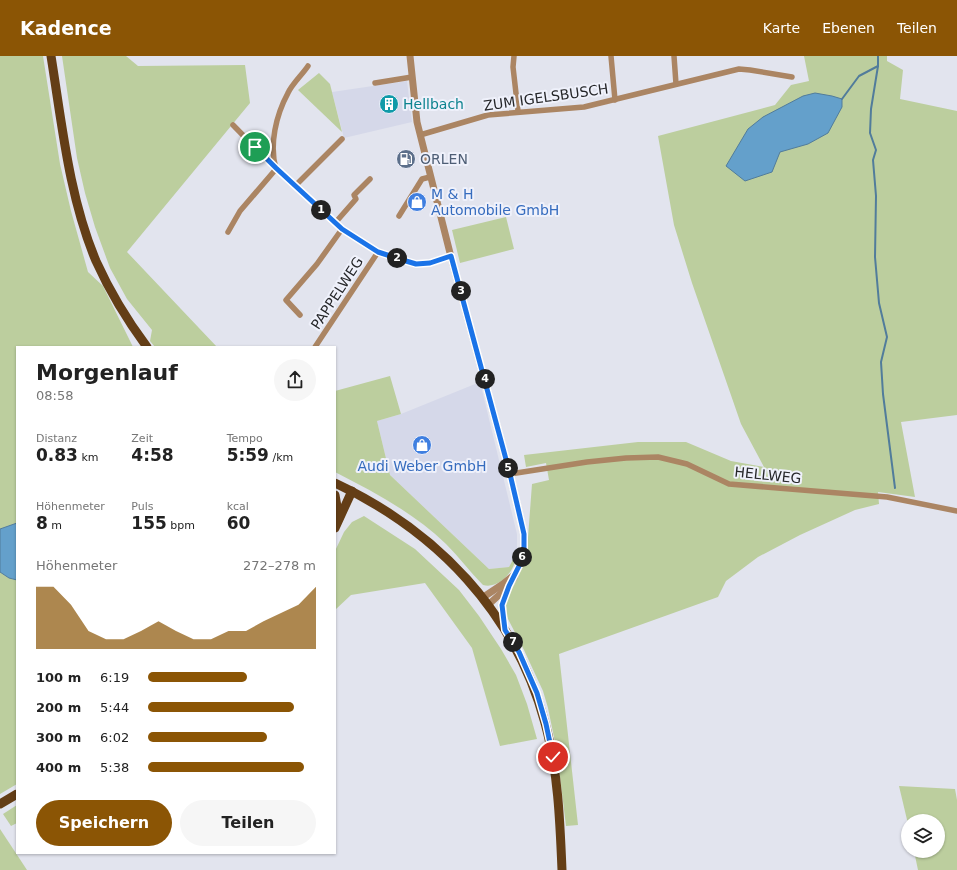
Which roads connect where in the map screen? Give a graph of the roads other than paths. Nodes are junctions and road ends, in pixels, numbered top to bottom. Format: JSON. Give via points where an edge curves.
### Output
{"nodes":[{"id":1,"x":51,"y":56,"type":"edge"},
{"id":2,"x":410,"y":56,"type":"edge"},
{"id":3,"x":514,"y":56,"type":"edge"},
{"id":4,"x":611,"y":56,"type":"edge"},
{"id":5,"x":674,"y":56,"type":"edge"},
{"id":6,"x":308,"y":66,"type":"dead end"},
{"id":7,"x":412,"y":77,"type":"junction"},
{"id":8,"x":792,"y":77,"type":"dead end"},
{"id":9,"x":375,"y":83,"type":"dead end"},
{"id":10,"x":676,"y":84,"type":"junction"},
{"id":11,"x":615,"y":100,"type":"junction"},
{"id":12,"x":518,"y":111,"type":"junction"},
{"id":13,"x":233,"y":125,"type":"dead end"},
{"id":14,"x":420,"y":135,"type":"junction"},
{"id":15,"x":342,"y":139,"type":"dead end"},
{"id":16,"x":276,"y":168,"type":"junction"},
{"id":17,"x":430,"y":177,"type":"junction"},
{"id":18,"x":370,"y":179,"type":"dead end"},
{"id":19,"x":295,"y":186,"type":"junction"},
{"id":20,"x":399,"y":216,"type":"dead end"},
{"id":21,"x":335,"y":223,"type":"junction"},
{"id":22,"x":342,"y":229,"type":"junction"},
{"id":23,"x":228,"y":232,"type":"dead end"},
{"id":24,"x":378,"y":252,"type":"junction"},
{"id":25,"x":451,"y":256,"type":"junction"},
{"id":26,"x":300,"y":315,"type":"dead end"},
{"id":27,"x":146,"y":346,"type":"edge"},
{"id":28,"x":316,"y":346,"type":"edge"},
{"id":29,"x":510,"y":474,"type":"junction"},
{"id":30,"x":336,"y":483,"type":"edge"},
{"id":31,"x":352,"y":491,"type":"junction"},
{"id":32,"x":336,"y":501,"type":"edge"},
{"id":33,"x":957,"y":511,"type":"edge"},
{"id":34,"x":339,"y":518,"type":"junction"},
{"id":35,"x":336,"y":526,"type":"edge"},
{"id":36,"x":517,"y":572,"type":"junction"},
{"id":37,"x":509,"y":586,"type":"junction"},
{"id":38,"x":485,"y":601,"type":"junction"},
{"id":39,"x":505,"y":630,"type":"junction"},
{"id":40,"x":16,"y":795,"type":"edge"},
{"id":41,"x":0,"y":804,"type":"edge"},
{"id":42,"x":562,"y":870,"type":"edge"}],
"edges":[{"from":1,"to":27,"type":"main road","via":[[65,146],[86,234],[109,288]]},
{"from":2,"to":7,"type":"street"},
{"from":3,"to":12,"type":"street"},
{"from":4,"to":11,"type":"street"},
{"from":5,"to":10,"type":"street"},
{"from":6,"to":16,"type":"street","via":[[288,93],[276,125],[272,145]]},
{"from":7,"to":9,"type":"street"},
{"from":7,"to":14,"type":"street"},
{"from":8,"to":10,"type":"street","name":"ZUM IGELSBUSCH","via":[[739,70]]},
{"from":10,"to":11,"type":"street","name":"ZUM IGELSBUSCH"},
{"from":11,"to":12,"type":"street","name":"ZUM IGELSBUSCH","via":[[584,107]]},
{"from":12,"to":14,"type":"street","name":"ZUM IGELSBUSCH","via":[[488,115]]},
{"from":13,"to":16,"type":"street"},
{"from":14,"to":17,"type":"street"},
{"from":15,"to":19,"type":"street"},
{"from":16,"to":19,"type":"street"},
{"from":16,"to":23,"type":"street","via":[[244,206]]},
{"from":17,"to":20,"type":"street","via":[[422,179]]},
{"from":17,"to":25,"type":"street"},
{"from":18,"to":21,"type":"street","via":[[354,195],[356,199]]},
{"from":19,"to":21,"type":"street"},
{"from":21,"to":22,"type":"street"},
{"from":22,"to":24,"type":"street"},
{"from":22,"to":26,"type":"street","via":[[317,264],[286,300]]},
{"from":24,"to":25,"type":"street","via":[[416,264],[430,263]]},
{"from":24,"to":28,"type":"street","name":"PAPPELWEG"},
{"from":25,"to":29,"type":"street"},
{"from":29,"to":33,"type":"street","name":"HELLWEG","via":[[587,462],[658,457],[687,464],[729,484],[887,497]]},
{"from":29,"to":36,"type":"street","via":[[524,534],[524,552]]},
{"from":30,"to":31,"type":"main road"},
{"from":31,"to":34,"type":"main road"},
{"from":31,"to":38,"type":"main road","via":[[380,506],[423,537],[460,572]]},
{"from":32,"to":34,"type":"main road"},
{"from":34,"to":35,"type":"main road"},
{"from":36,"to":37,"type":"street"},
{"from":36,"to":38,"type":"street"},
{"from":37,"to":38,"type":"street"},
{"from":37,"to":39,"type":"street","via":[[502,605]]},
{"from":38,"to":39,"type":"main road"},
{"from":39,"to":42,"type":"main road","via":[[528,672],[546,724],[558,796]]},
{"from":40,"to":41,"type":"main road"}]}
